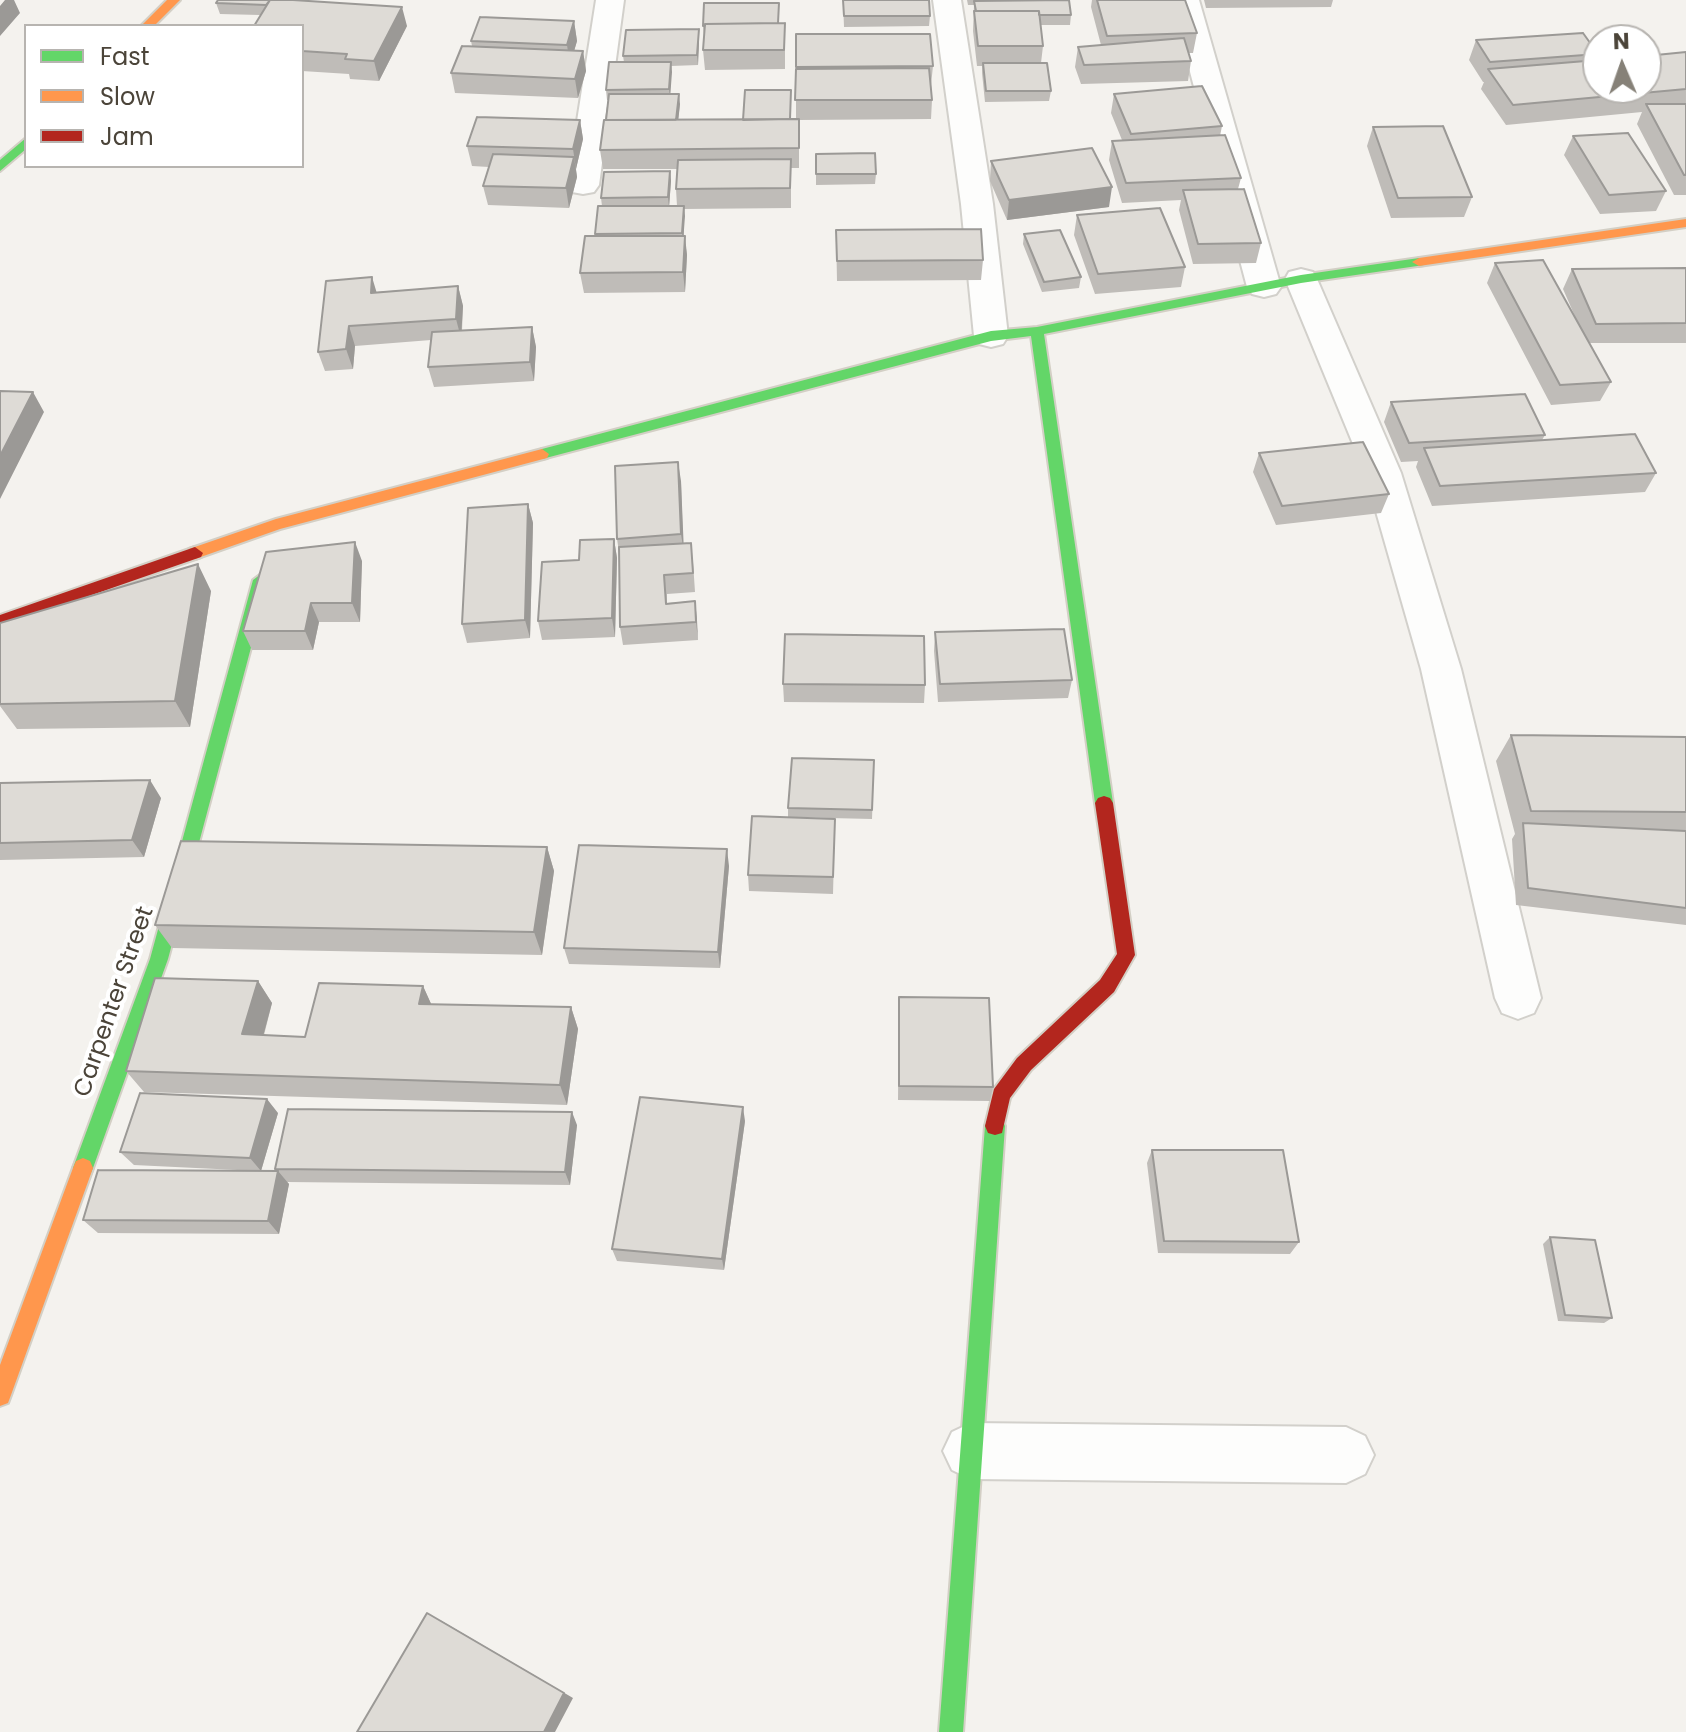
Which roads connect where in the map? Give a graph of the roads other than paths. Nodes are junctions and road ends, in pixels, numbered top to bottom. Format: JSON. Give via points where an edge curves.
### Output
{"nodes":[{"id":1,"x":174,"y":0,"type":"edge"},
{"id":2,"x":610,"y":0,"type":"edge"},
{"id":3,"x":947,"y":0,"type":"edge"},
{"id":4,"x":1185,"y":0,"type":"edge"},
{"id":5,"x":149,"y":24,"type":"edge"},
{"id":6,"x":24,"y":144,"type":"edge"},
{"id":7,"x":0,"y":167,"type":"edge"},
{"id":8,"x":583,"y":185,"type":"dead end"},
{"id":9,"x":1686,"y":223,"type":"edge"},
{"id":10,"x":1282,"y":283,"type":"junction"},
{"id":11,"x":1037,"y":331,"type":"junction"},
{"id":12,"x":991,"y":336,"type":"junction"},
{"id":13,"x":264,"y":569,"type":"edge"},
{"id":14,"x":0,"y":621,"type":"edge"},
{"id":15,"x":1518,"y":998,"type":"dead end"},
{"id":16,"x":0,"y":1395,"type":"edge"},
{"id":17,"x":971,"y":1451,"type":"junction"},
{"id":18,"x":1346,"y":1455,"type":"dead end"},
{"id":19,"x":951,"y":1732,"type":"edge"}],
"edges":[{"from":1,"to":5,"type":"street"},
{"from":2,"to":8,"type":"street"},
{"from":3,"to":12,"type":"street"},
{"from":4,"to":10,"type":"street"},
{"from":6,"to":7,"type":"street"},
{"from":9,"to":10,"type":"street"},
{"from":10,"to":11,"type":"street"},
{"from":10,"to":15,"type":"street","via":[[1387,488],[1441,669]]},
{"from":11,"to":12,"type":"street"},
{"from":11,"to":17,"type":"street","via":[[1126,955],[1107,986],[1024,1064],[1001,1095],[993,1134]]},
{"from":12,"to":14,"type":"street","via":[[274,532]]},
{"from":13,"to":16,"type":"street","name":"Carpenter Street","via":[[159,959]]},
{"from":17,"to":18,"type":"street"},
{"from":17,"to":19,"type":"street"}]}
